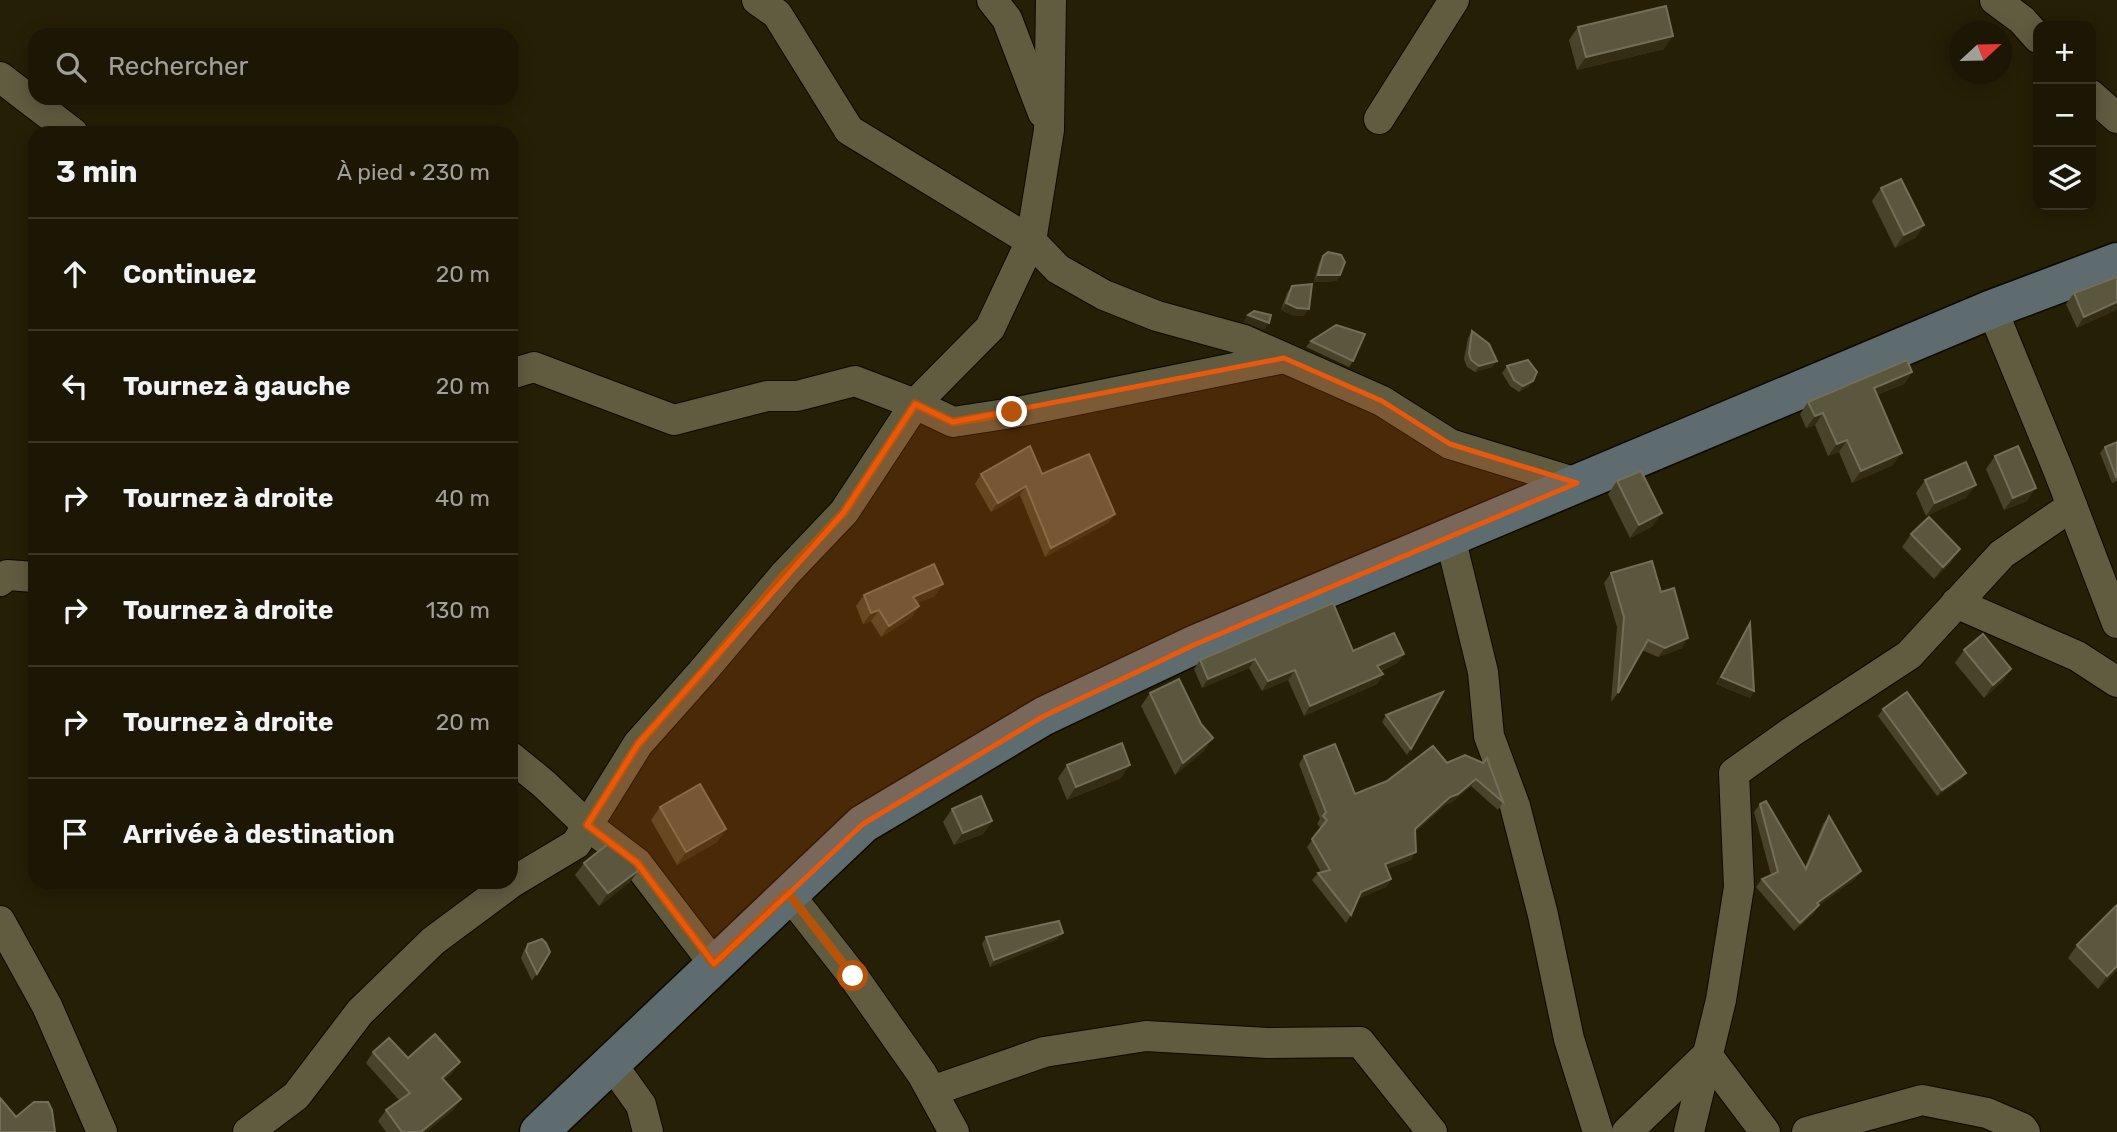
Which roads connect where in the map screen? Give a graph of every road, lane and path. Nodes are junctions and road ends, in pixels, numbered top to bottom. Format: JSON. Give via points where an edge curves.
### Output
{"nodes":[{"id":1,"x":757,"y":0,"type":"edge"},
{"id":2,"x":992,"y":0,"type":"edge"},
{"id":3,"x":1051,"y":0,"type":"edge"},
{"id":4,"x":1454,"y":0,"type":"edge"},
{"id":5,"x":1995,"y":0,"type":"edge"},
{"id":6,"x":2033,"y":32,"type":"edge"},
{"id":7,"x":0,"y":76,"type":"edge"},
{"id":8,"x":28,"y":98,"type":"edge"},
{"id":9,"x":2096,"y":99,"type":"edge"},
{"id":10,"x":37,"y":105,"type":"edge"},
{"id":11,"x":2117,"y":118,"type":"edge"},
{"id":12,"x":1379,"y":119,"type":"dead end"},
{"id":13,"x":64,"y":126,"type":"edge"},
{"id":14,"x":1049,"y":130,"type":"junction"},
{"id":15,"x":1031,"y":242,"type":"junction"},
{"id":16,"x":2117,"y":262,"type":"edge"},
{"id":17,"x":1992,"y":309,"type":"junction"},
{"id":18,"x":1284,"y":358,"type":"junction"},
{"id":19,"x":518,"y":372,"type":"edge"},
{"id":20,"x":915,"y":404,"type":"junction"},
{"id":21,"x":1577,"y":483,"type":"junction"},
{"id":22,"x":2072,"y":506,"type":"junction"},
{"id":23,"x":1450,"y":537,"type":"junction"},
{"id":24,"x":28,"y":577,"type":"edge"},
{"id":25,"x":0,"y":581,"type":"edge"},
{"id":26,"x":1956,"y":603,"type":"junction"},
{"id":27,"x":2117,"y":623,"type":"edge"},
{"id":28,"x":2117,"y":682,"type":"edge"},
{"id":29,"x":518,"y":763,"type":"edge"},
{"id":30,"x":587,"y":825,"type":"junction"},
{"id":31,"x":518,"y":879,"type":"edge"},
{"id":32,"x":503,"y":889,"type":"edge"},
{"id":33,"x":788,"y":893,"type":"junction"},
{"id":34,"x":0,"y":920,"type":"edge"},
{"id":35,"x":714,"y":964,"type":"junction"},
{"id":36,"x":1707,"y":1055,"type":"junction"},
{"id":37,"x":611,"y":1063,"type":"junction"},
{"id":38,"x":932,"y":1091,"type":"junction"},
{"id":39,"x":103,"y":1132,"type":"edge"},
{"id":40,"x":248,"y":1132,"type":"edge"},
{"id":41,"x":539,"y":1132,"type":"edge"},
{"id":42,"x":648,"y":1132,"type":"edge"},
{"id":43,"x":954,"y":1132,"type":"edge"},
{"id":44,"x":1432,"y":1132,"type":"edge"},
{"id":45,"x":1598,"y":1132,"type":"edge"},
{"id":46,"x":1627,"y":1132,"type":"edge"},
{"id":47,"x":1689,"y":1132,"type":"edge"},
{"id":48,"x":1765,"y":1132,"type":"edge"},
{"id":49,"x":1807,"y":1132,"type":"edge"},
{"id":50,"x":2025,"y":1132,"type":"edge"}],
"edges":[{"from":1,"to":15,"type":"street","via":[[776,14],[849,130]]},
{"from":2,"to":14,"type":"street","via":[[1007,19]]},
{"from":3,"to":14,"type":"street"},
{"from":4,"to":12,"type":"street"},
{"from":5,"to":6,"type":"street"},
{"from":7,"to":8,"type":"street"},
{"from":9,"to":11,"type":"street"},
{"from":10,"to":13,"type":"street"},
{"from":14,"to":15,"type":"street"},
{"from":15,"to":18,"type":"street","via":[[1058,269],[1104,295],[1157,316],[1244,340]]},
{"from":15,"to":20,"type":"street","via":[[990,328]]},
{"from":16,"to":17,"type":"main road"},
{"from":17,"to":21,"type":"main road"},
{"from":17,"to":22,"type":"street"},
{"from":18,"to":20,"type":"street","via":[[953,422]]},
{"from":18,"to":21,"type":"street","via":[[1382,401],[1450,444]]},
{"from":19,"to":20,"type":"street","via":[[534,367],[674,421],[766,396],[797,396],[855,381]]},
{"from":20,"to":30,"type":"street","via":[[844,512],[638,744]]},
{"from":21,"to":23,"type":"main road"},
{"from":22,"to":26,"type":"street","via":[[2002,554]]},
{"from":22,"to":27,"type":"street"},
{"from":23,"to":33,"type":"main road","via":[[1196,644],[1044,716],[863,824]]},
{"from":23,"to":45,"type":"street","via":[[1483,672],[1489,736],[1515,806],[1569,1039]]},
{"from":24,"to":25,"type":"street","via":[[6,575]]},
{"from":26,"to":28,"type":"street","via":[[2077,656]]},
{"from":26,"to":36,"type":"street","via":[[1909,655],[1734,774],[1739,887]]},
{"from":29,"to":30,"type":"street"},
{"from":30,"to":31,"type":"street","via":[[576,844]]},
{"from":30,"to":35,"type":"street","via":[[637,863]]},
{"from":32,"to":40,"type":"street","via":[[433,942],[360,1012],[296,1096]]},
{"from":33,"to":35,"type":"main road"},
{"from":33,"to":38,"type":"street","via":[[853,976]]},
{"from":34,"to":39,"type":"street","via":[[47,1006]]},
{"from":35,"to":37,"type":"main road"},
{"from":36,"to":46,"type":"street"},
{"from":36,"to":47,"type":"street"},
{"from":36,"to":48,"type":"street"},
{"from":37,"to":41,"type":"main road"},
{"from":37,"to":42,"type":"street","via":[[641,1105]]},
{"from":38,"to":43,"type":"street"},
{"from":38,"to":44,"type":"street","via":[[1044,1052],[1146,1036],[1266,1043],[1360,1042]]},
{"from":49,"to":50,"type":"street","via":[[1923,1100],[1987,1113]]}]}
